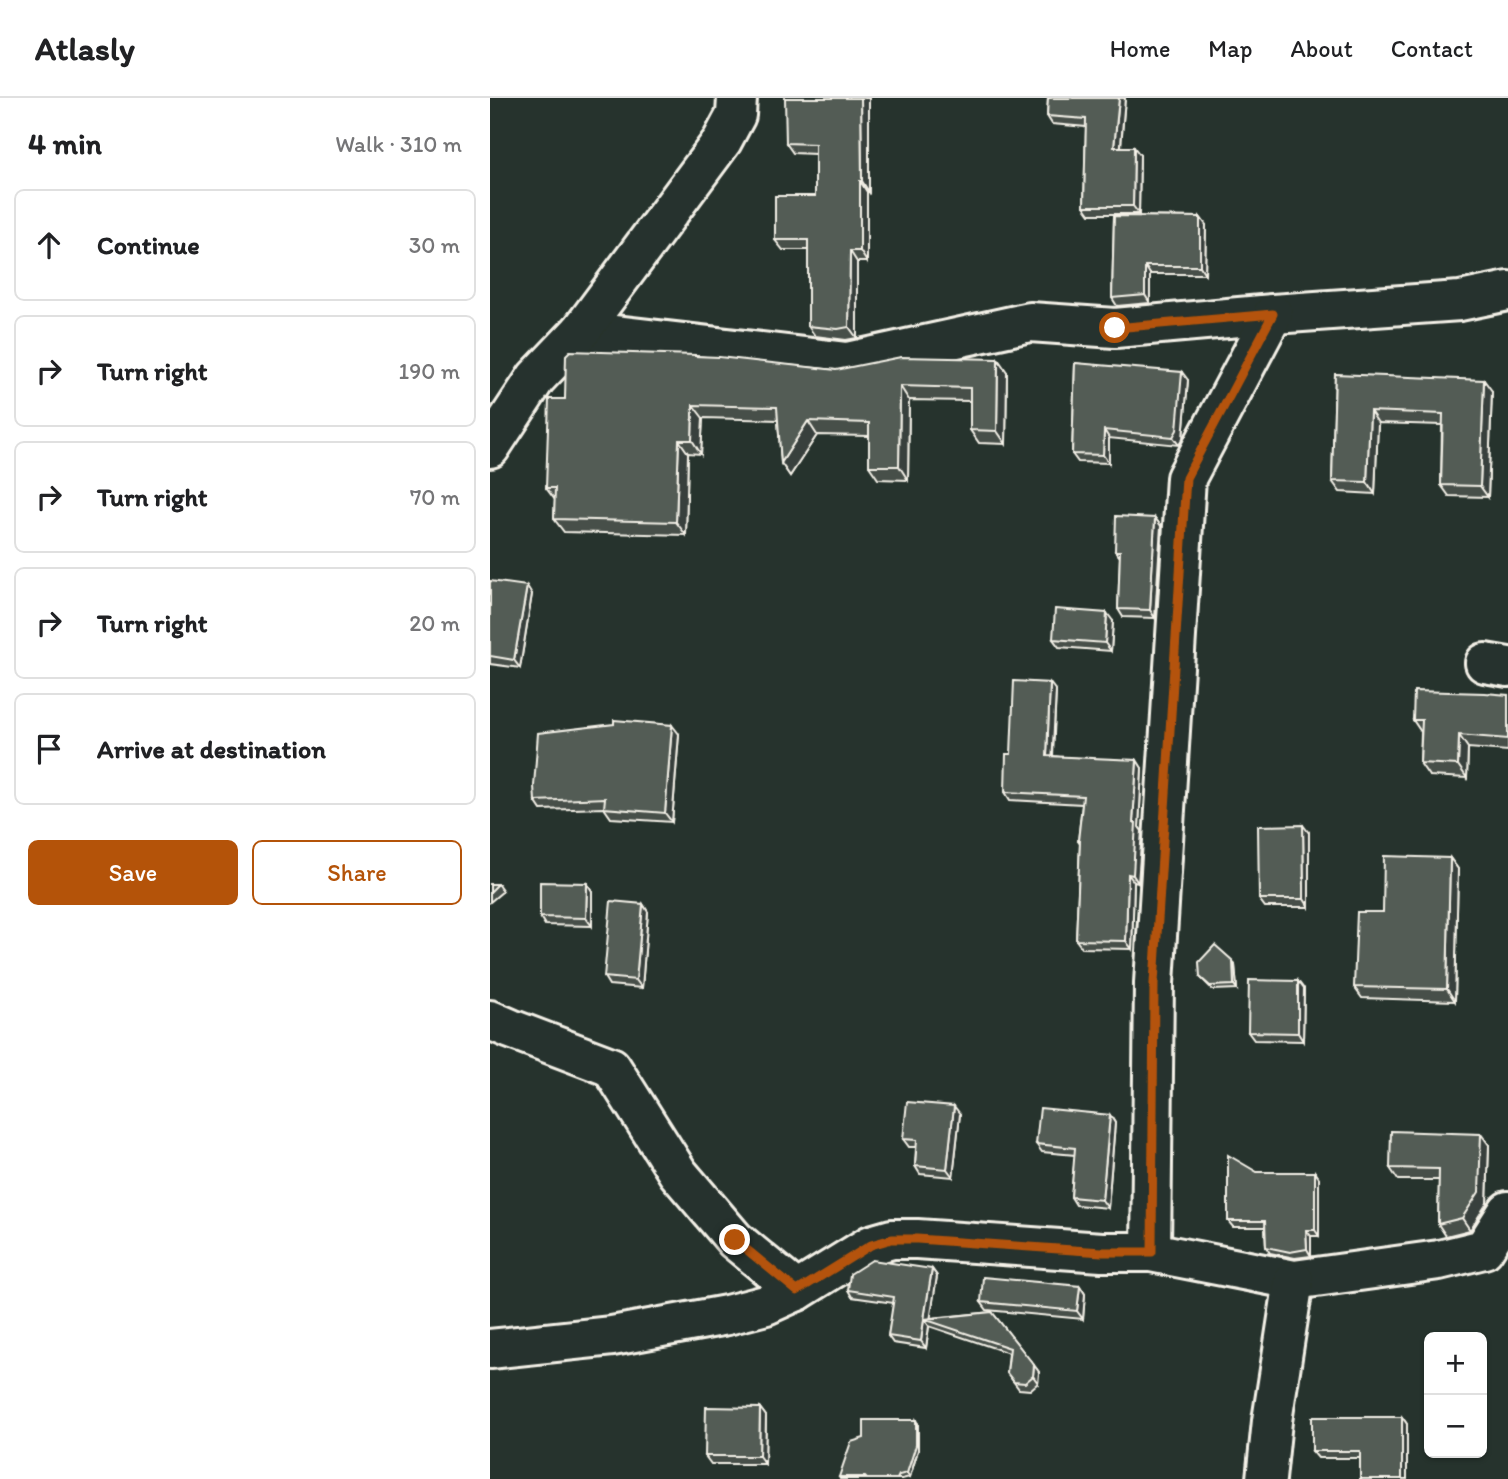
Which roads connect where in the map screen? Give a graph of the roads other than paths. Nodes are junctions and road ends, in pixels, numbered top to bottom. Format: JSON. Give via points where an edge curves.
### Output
{"nodes":[{"id":1,"x":737,"y":98,"type":"edge"},
{"id":2,"x":1508,"y":290,"type":"edge"},
{"id":3,"x":1273,"y":314,"type":"junction"},
{"id":4,"x":581,"y":331,"type":"junction"},
{"id":5,"x":490,"y":448,"type":"edge"},
{"id":6,"x":490,"y":1020,"type":"edge"},
{"id":7,"x":1508,"y":1211,"type":"edge"},
{"id":8,"x":1152,"y":1252,"type":"junction"},
{"id":9,"x":1294,"y":1280,"type":"junction"},
{"id":10,"x":797,"y":1291,"type":"junction"},
{"id":11,"x":490,"y":1349,"type":"edge"},
{"id":12,"x":1266,"y":1479,"type":"edge"}],
"edges":[{"from":1,"to":4,"type":"street","via":[[736,115],[722,141]]},
{"from":2,"to":3,"type":"street","via":[[1461,301]]},
{"from":3,"to":4,"type":"street","via":[[1115,328],[1030,322],[847,362]]},
{"from":3,"to":8,"type":"street","via":[[1186,478],[1154,983]]},
{"from":4,"to":5,"type":"street","via":[[536,378]]},
{"from":6,"to":10,"type":"street","via":[[611,1066],[678,1173],[735,1240]]},
{"from":7,"to":9,"type":"street","via":[[1484,1250]]},
{"from":8,"to":9,"type":"street"},
{"from":8,"to":10,"type":"street","via":[[892,1239],[871,1245]]},
{"from":9,"to":12,"type":"street"},
{"from":10,"to":11,"type":"street","via":[[714,1317],[612,1336]]}]}
